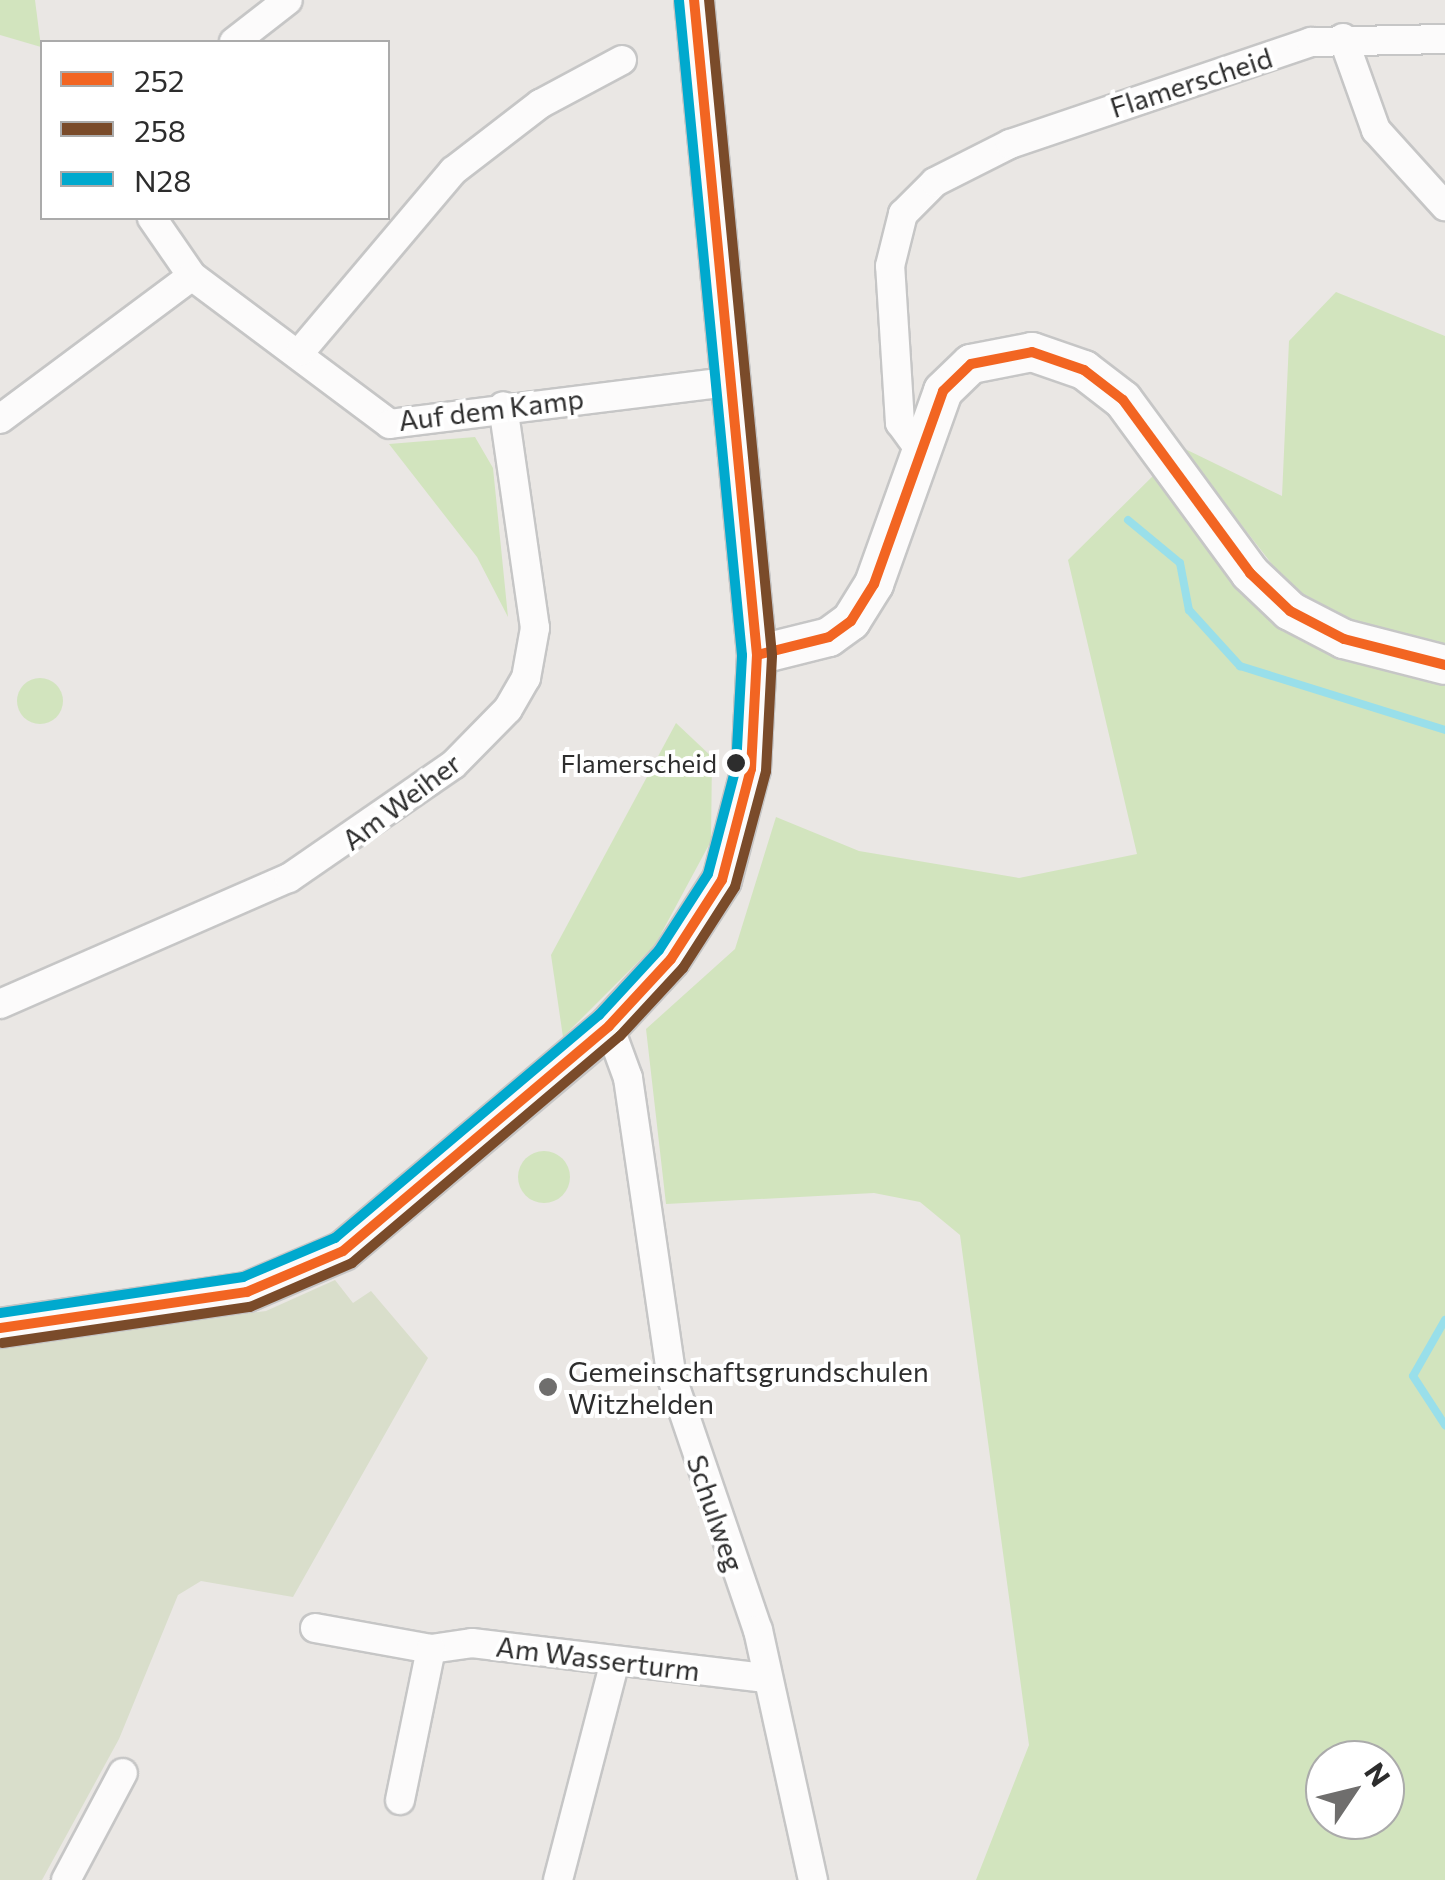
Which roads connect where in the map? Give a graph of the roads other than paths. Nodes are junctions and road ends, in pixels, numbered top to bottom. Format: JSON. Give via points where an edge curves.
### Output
{"nodes":[{"id":1,"x":288,"y":0,"type":"edge"},
{"id":2,"x":694,"y":0,"type":"edge"},
{"id":3,"x":1344,"y":38,"type":"junction"},
{"id":4,"x":1445,"y":39,"type":"edge"},
{"id":5,"x":237,"y":40,"type":"edge"},
{"id":6,"x":622,"y":60,"type":"dead end"},
{"id":7,"x":1445,"y":206,"type":"edge"},
{"id":8,"x":153,"y":220,"type":"edge"},
{"id":9,"x":192,"y":276,"type":"junction"},
{"id":10,"x":301,"y":351,"type":"junction"},
{"id":11,"x":730,"y":382,"type":"junction"},
{"id":12,"x":503,"y":406,"type":"junction"},
{"id":13,"x":0,"y":419,"type":"edge"},
{"id":14,"x":918,"y":446,"type":"junction"},
{"id":15,"x":757,"y":655,"type":"junction"},
{"id":16,"x":1445,"y":665,"type":"edge"},
{"id":17,"x":0,"y":1004,"type":"edge"},
{"id":18,"x":610,"y":1026,"type":"junction"},
{"id":19,"x":0,"y":1328,"type":"edge"},
{"id":20,"x":315,"y":1628,"type":"dead end"},
{"id":21,"x":430,"y":1648,"type":"junction"},
{"id":22,"x":615,"y":1661,"type":"junction"},
{"id":23,"x":766,"y":1678,"type":"junction"},
{"id":24,"x":122,"y":1773,"type":"dead end"},
{"id":25,"x":400,"y":1800,"type":"dead end"},
{"id":26,"x":66,"y":1880,"type":"edge"},
{"id":27,"x":558,"y":1880,"type":"edge"},
{"id":28,"x":814,"y":1880,"type":"edge"}],
"edges":[{"from":1,"to":5,"type":"street"},
{"from":2,"to":11,"type":"main road"},
{"from":3,"to":4,"type":"street","name":"Flamerscheid"},
{"from":3,"to":7,"type":"street","via":[[1376,130]]},
{"from":3,"to":14,"type":"street","name":"Flamerscheid","via":[[1010,144],[916,197],[890,266],[900,422]]},
{"from":6,"to":10,"type":"street","via":[[540,104],[453,171]]},
{"from":8,"to":9,"type":"street","name":"Auf dem Kamp"},
{"from":9,"to":10,"type":"street","name":"Auf dem Kamp"},
{"from":9,"to":13,"type":"street"},
{"from":10,"to":12,"type":"street","name":"Auf dem Kamp","via":[[390,424]]},
{"from":11,"to":12,"type":"street","name":"Auf dem Kamp"},
{"from":11,"to":15,"type":"main road"},
{"from":12,"to":17,"type":"street","name":"Am Weiher","via":[[534,628],[526,678],[508,709],[453,765],[289,878]]},
{"from":14,"to":15,"type":"main road","via":[[874,584],[850,621],[829,637]]},
{"from":14,"to":16,"type":"main road","via":[[943,391],[972,364],[1011,352],[1060,359],[1133,411],[1250,573],[1290,611],[1344,639]]},
{"from":15,"to":18,"type":"main road","via":[[750,770],[722,880],[671,959]]},
{"from":18,"to":19,"type":"main road","via":[[424,1191],[293,1277]]},
{"from":18,"to":23,"type":"street","name":"Schulweg","via":[[628,1078],[672,1378]]},
{"from":20,"to":21,"type":"street","name":"Am Wasserturm"},
{"from":21,"to":22,"type":"street","name":"Am Wasserturm","via":[[472,1643]]},
{"from":21,"to":25,"type":"street"},
{"from":22,"to":23,"type":"street","name":"Am Wasserturm"},
{"from":22,"to":27,"type":"street"},
{"from":23,"to":28,"type":"street","name":"Schulweg"},
{"from":24,"to":26,"type":"street"}]}
